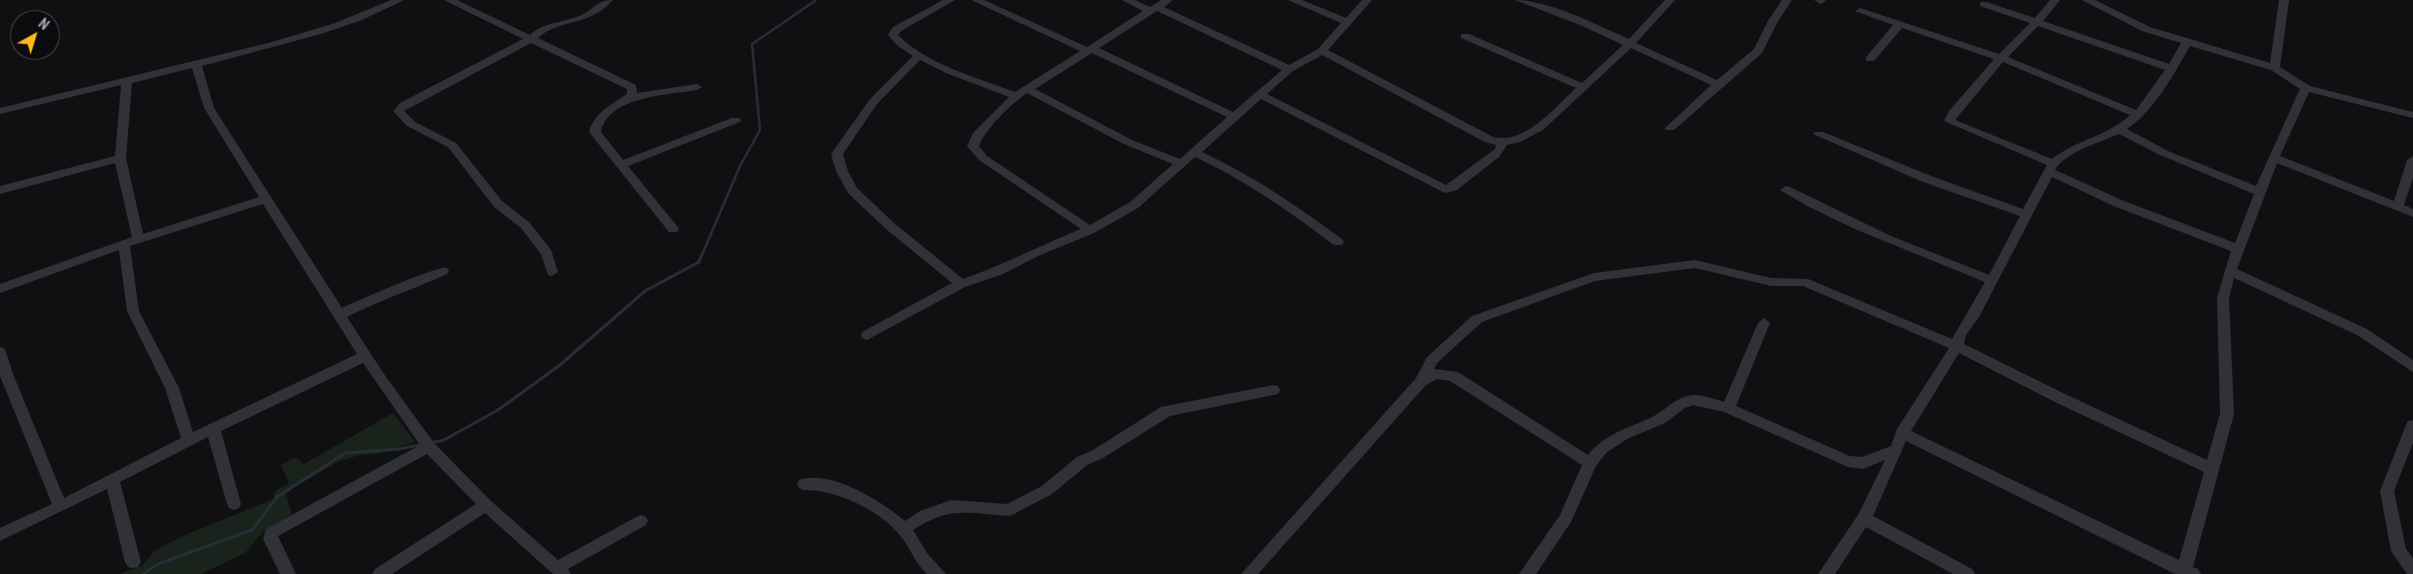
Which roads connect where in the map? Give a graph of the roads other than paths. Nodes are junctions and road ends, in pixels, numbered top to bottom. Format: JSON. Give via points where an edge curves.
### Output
{"nodes":[{"id":1,"x":399,"y":0,"type":"edge"},
{"id":2,"x":449,"y":0,"type":"edge"},
{"id":3,"x":608,"y":0,"type":"edge"},
{"id":4,"x":950,"y":0,"type":"edge"},
{"id":5,"x":976,"y":0,"type":"edge"},
{"id":6,"x":1127,"y":0,"type":"edge"},
{"id":7,"x":1168,"y":0,"type":"edge"},
{"id":8,"x":1293,"y":0,"type":"edge"},
{"id":9,"x":1366,"y":0,"type":"edge"},
{"id":10,"x":1520,"y":0,"type":"edge"},
{"id":11,"x":1670,"y":0,"type":"edge"},
{"id":12,"x":1787,"y":0,"type":"edge"},
{"id":13,"x":2055,"y":0,"type":"edge"},
{"id":14,"x":2087,"y":0,"type":"edge"},
{"id":15,"x":2284,"y":0,"type":"edge"},
{"id":16,"x":1983,"y":4,"type":"dead end"},
{"id":17,"x":1154,"y":9,"type":"junction"},
{"id":18,"x":1860,"y":11,"type":"dead end"},
{"id":19,"x":1348,"y":22,"type":"junction"},
{"id":20,"x":2038,"y":22,"type":"junction"},
{"id":21,"x":1900,"y":24,"type":"junction"},
{"id":22,"x":1465,"y":36,"type":"dead end"},
{"id":23,"x":532,"y":39,"type":"junction"},
{"id":24,"x":2187,"y":42,"type":"junction"},
{"id":25,"x":1630,"y":44,"type":"junction"},
{"id":26,"x":1090,"y":50,"type":"junction"},
{"id":27,"x":1322,"y":51,"type":"junction"},
{"id":28,"x":919,"y":56,"type":"junction"},
{"id":29,"x":2001,"y":58,"type":"junction"},
{"id":30,"x":1870,"y":59,"type":"dead end"},
{"id":31,"x":196,"y":65,"type":"junction"},
{"id":32,"x":2275,"y":68,"type":"junction"},
{"id":33,"x":1289,"y":69,"type":"junction"},
{"id":34,"x":2172,"y":70,"type":"junction"},
{"id":35,"x":127,"y":83,"type":"junction"},
{"id":36,"x":1718,"y":84,"type":"junction"},
{"id":37,"x":697,"y":87,"type":"dead end"},
{"id":38,"x":1584,"y":88,"type":"junction"},
{"id":39,"x":2306,"y":88,"type":"junction"},
{"id":40,"x":1027,"y":89,"type":"junction"},
{"id":41,"x":1260,"y":95,"type":"junction"},
{"id":42,"x":1016,"y":96,"type":"junction"},
{"id":43,"x":628,"y":98,"type":"junction"},
{"id":44,"x":0,"y":111,"type":"edge"},
{"id":45,"x":2137,"y":114,"type":"junction"},
{"id":46,"x":2413,"y":115,"type":"edge"},
{"id":47,"x":1235,"y":117,"type":"junction"},
{"id":48,"x":736,"y":120,"type":"dead end"},
{"id":49,"x":1670,"y":128,"type":"dead end"},
{"id":50,"x":2120,"y":130,"type":"junction"},
{"id":51,"x":1819,"y":134,"type":"dead end"},
{"id":52,"x":1502,"y":143,"type":"junction"},
{"id":53,"x":1195,"y":153,"type":"junction"},
{"id":54,"x":120,"y":158,"type":"junction"},
{"id":55,"x":2274,"y":158,"type":"junction"},
{"id":56,"x":2413,"y":160,"type":"edge"},
{"id":57,"x":1180,"y":163,"type":"junction"},
{"id":58,"x":622,"y":164,"type":"junction"},
{"id":59,"x":2051,"y":168,"type":"junction"},
{"id":60,"x":0,"y":190,"type":"edge"},
{"id":61,"x":1786,"y":190,"type":"dead end"},
{"id":62,"x":2260,"y":192,"type":"junction"},
{"id":63,"x":266,"y":199,"type":"junction"},
{"id":64,"x":2398,"y":206,"type":"junction"},
{"id":65,"x":2413,"y":213,"type":"edge"},
{"id":66,"x":2026,"y":214,"type":"junction"},
{"id":67,"x":673,"y":229,"type":"dead end"},
{"id":68,"x":1090,"y":230,"type":"junction"},
{"id":69,"x":138,"y":239,"type":"junction"},
{"id":70,"x":1338,"y":242,"type":"dead end"},
{"id":71,"x":124,"y":244,"type":"junction"},
{"id":72,"x":2238,"y":250,"type":"junction"},
{"id":73,"x":443,"y":271,"type":"dead end"},
{"id":74,"x":2230,"y":271,"type":"junction"},
{"id":75,"x":552,"y":272,"type":"dead end"},
{"id":76,"x":1991,"y":280,"type":"junction"},
{"id":77,"x":961,"y":284,"type":"junction"},
{"id":78,"x":0,"y":289,"type":"edge"},
{"id":79,"x":340,"y":315,"type":"junction"},
{"id":80,"x":1764,"y":323,"type":"dead end"},
{"id":81,"x":867,"y":335,"type":"dead end"},
{"id":82,"x":1957,"y":346,"type":"junction"},
{"id":83,"x":0,"y":352,"type":"edge"},
{"id":84,"x":365,"y":356,"type":"junction"},
{"id":85,"x":2413,"y":368,"type":"edge"},
{"id":86,"x":1421,"y":380,"type":"junction"},
{"id":87,"x":1273,"y":390,"type":"dead end"},
{"id":88,"x":1728,"y":408,"type":"junction"},
{"id":89,"x":2413,"y":425,"type":"edge"},
{"id":90,"x":213,"y":428,"type":"junction"},
{"id":91,"x":1902,"y":433,"type":"junction"},
{"id":92,"x":188,"y":440,"type":"junction"},
{"id":93,"x":429,"y":447,"type":"junction"},
{"id":94,"x":1897,"y":449,"type":"junction"},
{"id":95,"x":1590,"y":463,"type":"junction"},
{"id":96,"x":2212,"y":469,"type":"junction"},
{"id":97,"x":112,"y":479,"type":"junction"},
{"id":98,"x":804,"y":484,"type":"dead end"},
{"id":99,"x":234,"y":504,"type":"dead end"},
{"id":100,"x":486,"y":505,"type":"junction"},
{"id":101,"x":60,"y":506,"type":"junction"},
{"id":102,"x":1864,"y":519,"type":"junction"},
{"id":103,"x":641,"y":521,"type":"dead end"},
{"id":104,"x":904,"y":529,"type":"junction"},
{"id":105,"x":0,"y":535,"type":"edge"},
{"id":106,"x":133,"y":562,"type":"dead end"},
{"id":107,"x":2413,"y":570,"type":"edge"},
{"id":108,"x":560,"y":571,"type":"edge"},
{"id":109,"x":2187,"y":572,"type":"edge"},
{"id":110,"x":288,"y":574,"type":"edge"},
{"id":111,"x":380,"y":574,"type":"edge"},
{"id":112,"x":938,"y":574,"type":"edge"},
{"id":113,"x":1249,"y":574,"type":"edge"},
{"id":114,"x":1527,"y":574,"type":"edge"},
{"id":115,"x":1826,"y":574,"type":"edge"},
{"id":116,"x":1967,"y":574,"type":"edge"}],
"edges":[{"from":1,"to":31,"type":"street","via":[[307,36]]},
{"from":2,"to":23,"type":"street"},
{"from":3,"to":23,"type":"street","via":[[584,17],[554,23]]},
{"from":4,"to":28,"type":"street","via":[[897,29],[893,35],[898,43]]},
{"from":5,"to":26,"type":"street"},
{"from":6,"to":17,"type":"street"},
{"from":7,"to":17,"type":"street"},
{"from":8,"to":19,"type":"street"},
{"from":9,"to":19,"type":"street"},
{"from":10,"to":25,"type":"street"},
{"from":11,"to":25,"type":"street"},
{"from":12,"to":36,"type":"street","via":[[1758,51]]},
{"from":13,"to":20,"type":"street"},
{"from":14,"to":24,"type":"street","via":[[2146,29]]},
{"from":15,"to":32,"type":"street"},
{"from":16,"to":20,"type":"street"},
{"from":17,"to":26,"type":"street"},
{"from":17,"to":33,"type":"street"},
{"from":18,"to":21,"type":"street"},
{"from":19,"to":27,"type":"street"},
{"from":20,"to":29,"type":"street"},
{"from":20,"to":34,"type":"street"},
{"from":21,"to":29,"type":"street"},
{"from":21,"to":30,"type":"street"},
{"from":22,"to":38,"type":"street"},
{"from":23,"to":43,"type":"street","via":[[632,86],[633,91]]},
{"from":23,"to":75,"type":"street","via":[[398,111],[411,124],[452,145],[498,204],[525,225],[547,252]]},
{"from":24,"to":32,"type":"street"},
{"from":24,"to":34,"type":"street"},
{"from":25,"to":36,"type":"street"},
{"from":25,"to":38,"type":"street"},
{"from":26,"to":40,"type":"street"},
{"from":26,"to":47,"type":"street"},
{"from":27,"to":33,"type":"street"},
{"from":27,"to":52,"type":"street","via":[[1489,140]]},
{"from":28,"to":42,"type":"street"},
{"from":28,"to":77,"type":"street","via":[[900,72],[852,127],[838,154],[852,190]]},
{"from":29,"to":45,"type":"street"},
{"from":29,"to":59,"type":"street","via":[[1953,113],[1950,121]]},
{"from":31,"to":35,"type":"street"},
{"from":31,"to":63,"type":"street","via":[[209,108]]},
{"from":32,"to":39,"type":"street"},
{"from":33,"to":41,"type":"street"},
{"from":34,"to":45,"type":"street"},
{"from":35,"to":44,"type":"street"},
{"from":35,"to":54,"type":"street"},
{"from":36,"to":49,"type":"street"},
{"from":37,"to":43,"type":"street"},
{"from":38,"to":52,"type":"street","via":[[1539,128]]},
{"from":39,"to":46,"type":"street"},
{"from":39,"to":55,"type":"street"},
{"from":40,"to":42,"type":"street"},
{"from":40,"to":57,"type":"street","via":[[1128,142]]},
{"from":41,"to":47,"type":"street"},
{"from":41,"to":52,"type":"street","via":[[1445,189],[1453,188],[1495,155]]},
{"from":42,"to":68,"type":"street","via":[[976,135],[973,146],[982,158]]},
{"from":43,"to":58,"type":"street","via":[[596,124],[595,132]]},
{"from":45,"to":50,"type":"street"},
{"from":47,"to":53,"type":"street"},
{"from":48,"to":58,"type":"street"},
{"from":50,"to":59,"type":"street","via":[[2068,151]]},
{"from":50,"to":62,"type":"street","via":[[2164,153]]},
{"from":51,"to":66,"type":"street","via":[[1927,179]]},
{"from":53,"to":57,"type":"street"},
{"from":53,"to":70,"type":"street","via":[[1223,164],[1276,196]]},
{"from":54,"to":60,"type":"street"},
{"from":54,"to":69,"type":"street"},
{"from":55,"to":62,"type":"street"},
{"from":55,"to":64,"type":"street"},
{"from":56,"to":64,"type":"street"},
{"from":57,"to":68,"type":"street","via":[[1134,204]]},
{"from":58,"to":67,"type":"street"},
{"from":59,"to":66,"type":"street"},
{"from":59,"to":72,"type":"street","via":[[2120,204]]},
{"from":61,"to":76,"type":"street","via":[[1899,246]]},
{"from":62,"to":72,"type":"street"},
{"from":63,"to":69,"type":"street"},
{"from":63,"to":79,"type":"street"},
{"from":64,"to":65,"type":"street"},
{"from":66,"to":76,"type":"street"},
{"from":68,"to":77,"type":"street"},
{"from":69,"to":71,"type":"street"},
{"from":71,"to":78,"type":"street"},
{"from":71,"to":92,"type":"street","via":[[133,311],[172,388]]},
{"from":72,"to":74,"type":"street"},
{"from":73,"to":79,"type":"street","via":[[378,296]]},
{"from":74,"to":85,"type":"street","via":[[2362,332]]},
{"from":74,"to":96,"type":"street","via":[[2223,298],[2227,414]]},
{"from":76,"to":82,"type":"street","via":[[1973,317],[1960,334]]},
{"from":77,"to":81,"type":"street"},
{"from":79,"to":84,"type":"street"},
{"from":80,"to":88,"type":"street"},
{"from":82,"to":86,"type":"street","via":[[1804,282],[1771,282],[1695,264],[1594,276],[1477,319],[1432,360]]},
{"from":82,"to":91,"type":"street"},
{"from":82,"to":96,"type":"street"},
{"from":83,"to":101,"type":"street"},
{"from":84,"to":90,"type":"street"},
{"from":84,"to":93,"type":"street"},
{"from":86,"to":95,"type":"street","via":[[1435,374],[1453,376]]},
{"from":86,"to":113,"type":"street"},
{"from":87,"to":104,"type":"street","via":[[1166,411],[1082,461],[1047,490],[1009,510],[951,506],[925,515]]},
{"from":88,"to":94,"type":"street","via":[[1848,461],[1863,463]]},
{"from":88,"to":95,"type":"street","via":[[1693,400],[1680,404],[1660,419],[1622,435],[1601,449]]},
{"from":89,"to":107,"type":"street","via":[[2387,491],[2399,551]]},
{"from":90,"to":92,"type":"street"},
{"from":90,"to":99,"type":"street"},
{"from":91,"to":94,"type":"street"},
{"from":91,"to":109,"type":"street"},
{"from":92,"to":97,"type":"street"},
{"from":93,"to":100,"type":"street"},
{"from":93,"to":110,"type":"street","via":[[271,533],[270,539]]},
{"from":94,"to":102,"type":"street"},
{"from":95,"to":114,"type":"street","via":[[1566,518]]},
{"from":96,"to":109,"type":"street"},
{"from":97,"to":101,"type":"street"},
{"from":97,"to":106,"type":"street"},
{"from":98,"to":104,"type":"street","via":[[821,484],[844,490],[895,520]]},
{"from":100,"to":108,"type":"street"},
{"from":100,"to":111,"type":"street"},
{"from":101,"to":105,"type":"street"},
{"from":102,"to":115,"type":"street"},
{"from":102,"to":116,"type":"street"},
{"from":103,"to":108,"type":"street"},
{"from":104,"to":112,"type":"street","via":[[924,563]]}]}
